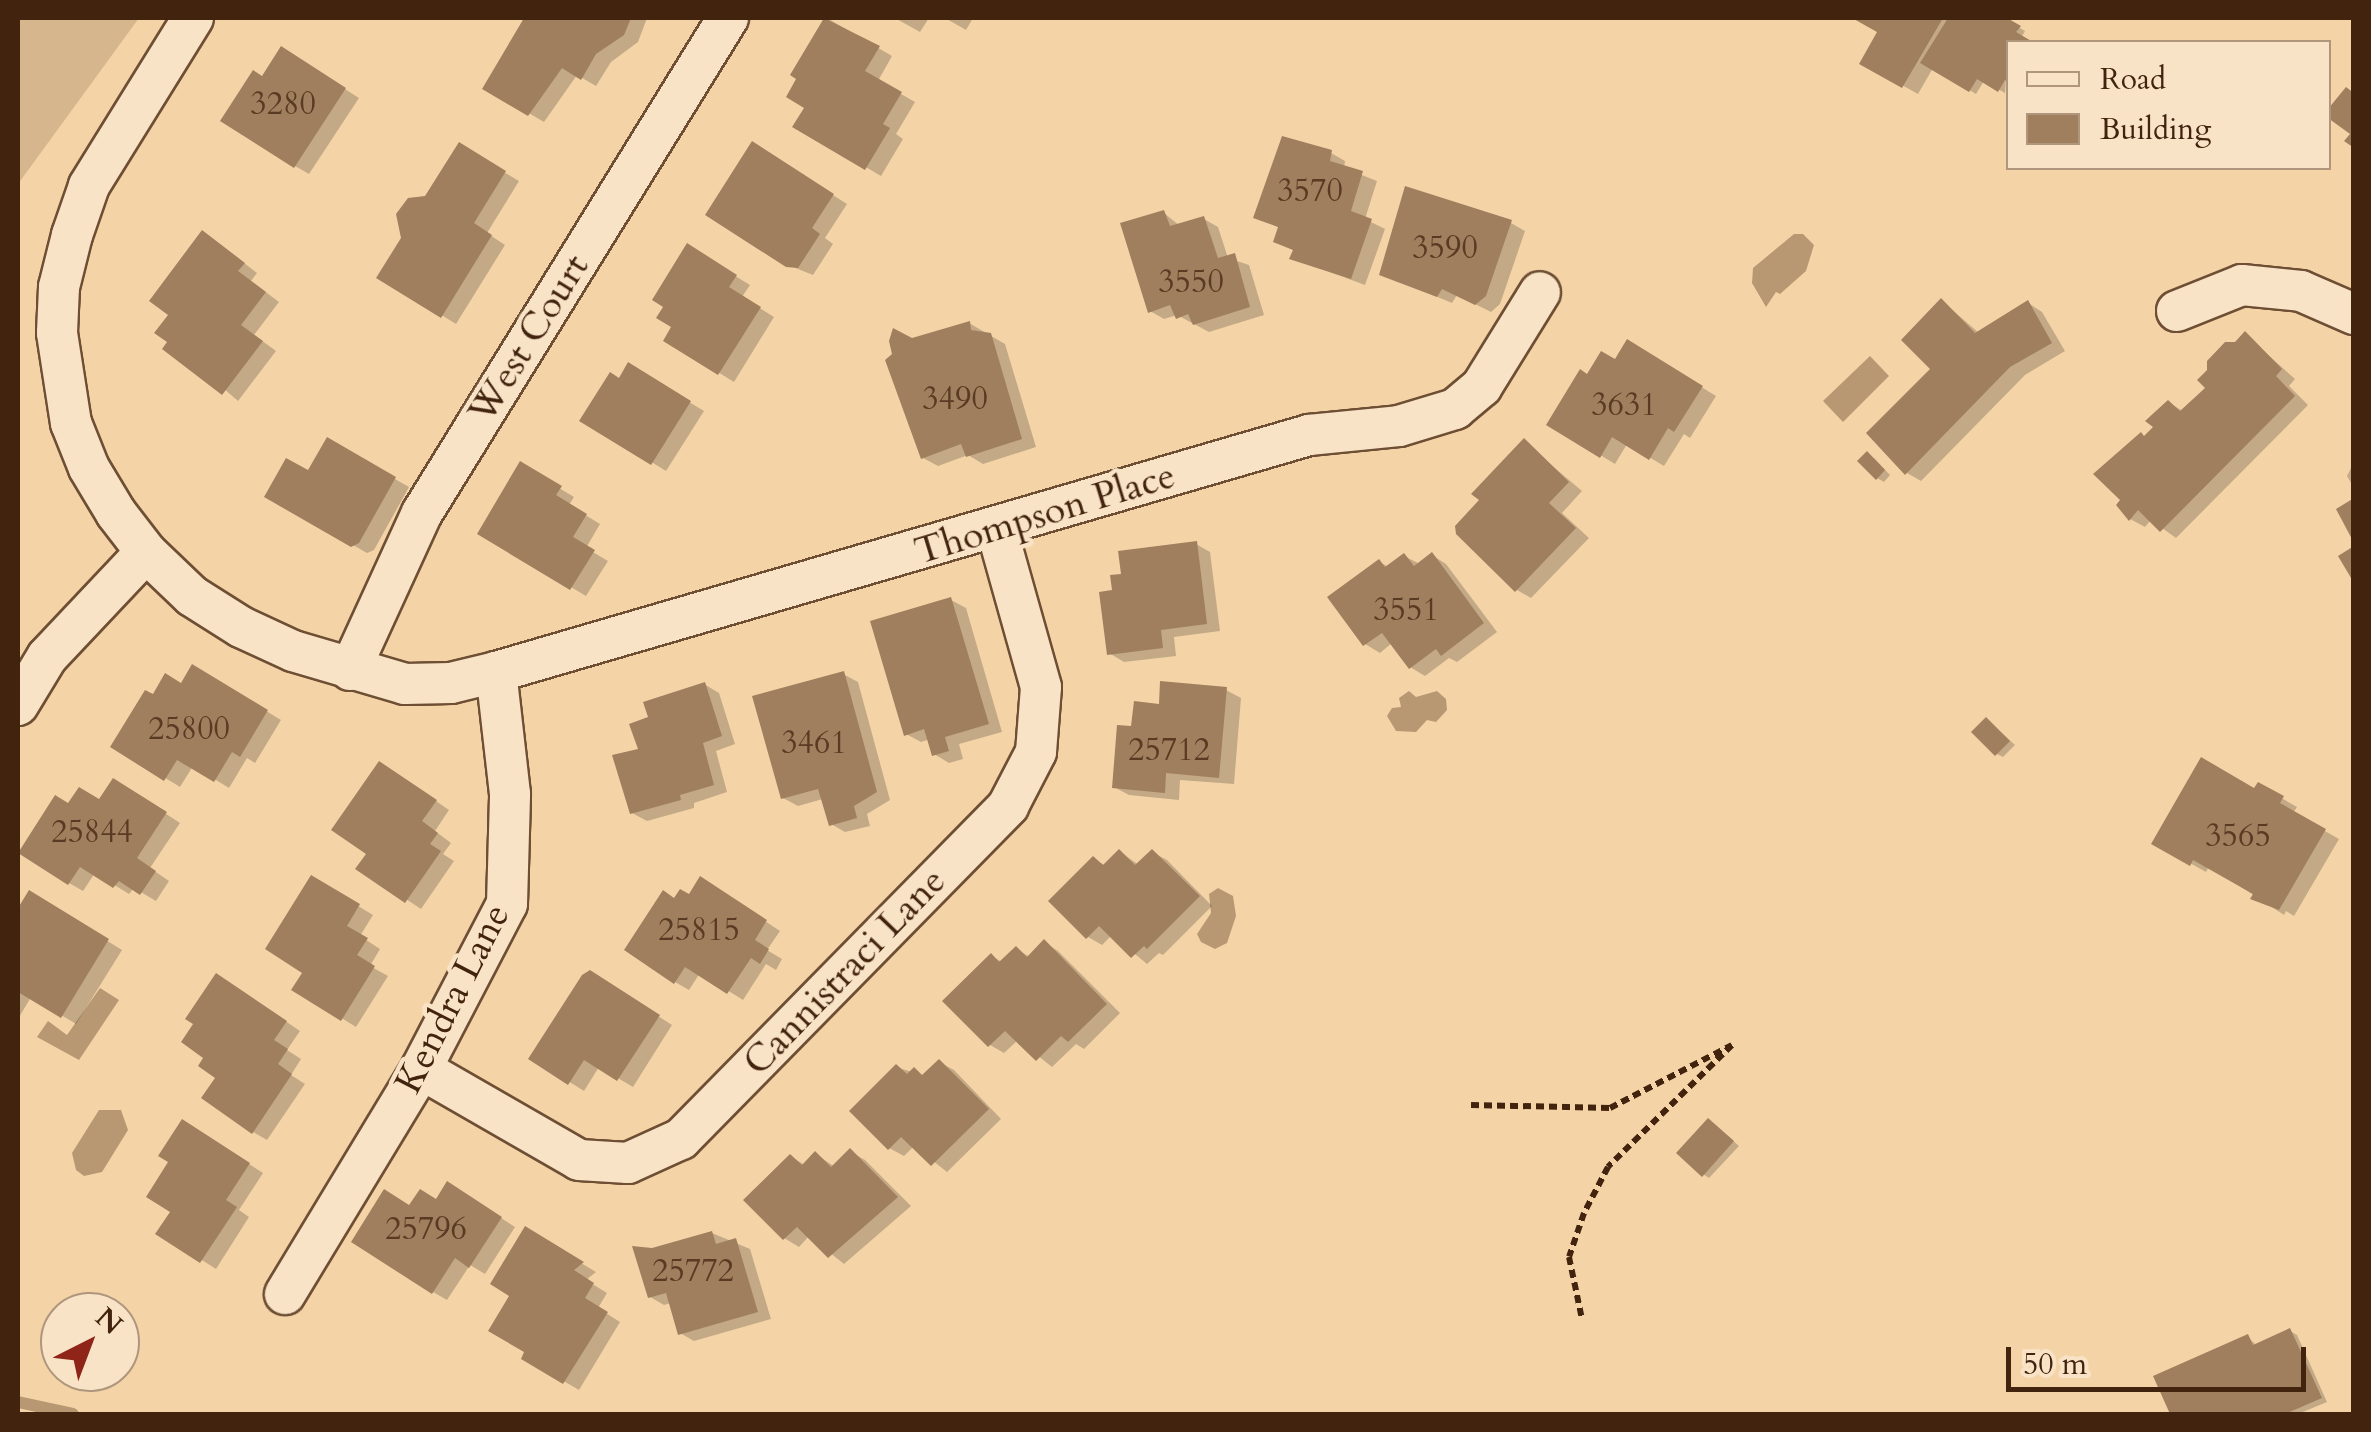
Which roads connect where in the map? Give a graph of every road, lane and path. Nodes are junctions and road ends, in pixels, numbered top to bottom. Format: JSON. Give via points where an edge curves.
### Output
{"nodes":[{"id":1,"x":193,"y":18,"type":"edge"},
{"id":2,"x":728,"y":18,"type":"edge"},
{"id":3,"x":1540,"y":292,"type":"dead end"},
{"id":4,"x":2177,"y":311,"type":"dead end"},
{"id":5,"x":2354,"y":314,"type":"edge"},
{"id":6,"x":997,"y":530,"type":"junction"},
{"id":7,"x":146,"y":552,"type":"junction"},
{"id":8,"x":350,"y":670,"type":"junction"},
{"id":9,"x":496,"y":672,"type":"junction"},
{"id":10,"x":18,"y":704,"type":"edge"},
{"id":11,"x":421,"y":1070,"type":"junction"},
{"id":12,"x":1472,"y":1105,"type":"dead end"},
{"id":13,"x":285,"y":1294,"type":"dead end"},
{"id":14,"x":1582,"y":1319,"type":"dead end"}],
"edges":[{"from":1,"to":7,"type":"street","name":"Thompson Place","via":[[89,186],[59,286],[56,333],[72,423],[89,468]]},
{"from":2,"to":8,"type":"street","name":"West Court","via":[[422,513]]},
{"from":3,"to":6,"type":"street","name":"Thompson Place","via":[[1482,386],[1454,409],[1398,426],[1309,435]]},
{"from":4,"to":5,"type":"street","via":[[2242,285],[2301,291]]},
{"from":6,"to":9,"type":"street","name":"Thompson Place"},
{"from":6,"to":11,"type":"street","name":"Cannistraci Lane","via":[[1041,687],[1036,752],[1008,806],[681,1139],[628,1163],[580,1160]]},
{"from":7,"to":8,"type":"street","name":"Thompson Place","via":[[192,596],[240,627]]},
{"from":7,"to":10,"type":"street","via":[[48,658]]},
{"from":8,"to":9,"type":"street","name":"Thompson Place","via":[[405,684],[451,684]]},
{"from":9,"to":11,"type":"street","name":"Kendra Lane","via":[[510,794],[507,904]]},
{"from":11,"to":13,"type":"street","name":"Kendra Lane"},
{"from":12,"to":14,"type":"path","via":[[1610,1108],[1732,1045],[1608,1167],[1569,1257]]}]}
